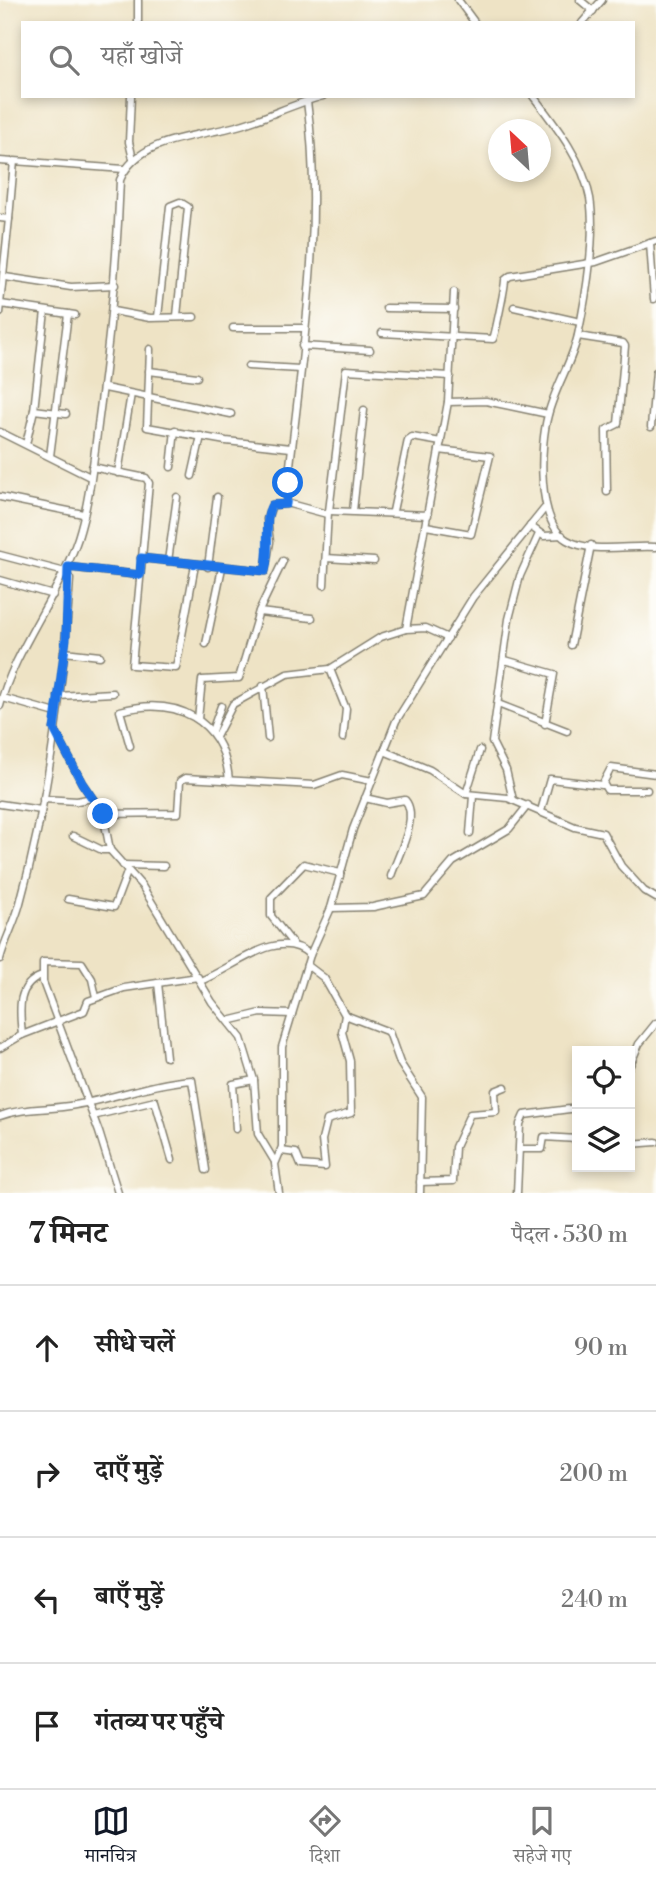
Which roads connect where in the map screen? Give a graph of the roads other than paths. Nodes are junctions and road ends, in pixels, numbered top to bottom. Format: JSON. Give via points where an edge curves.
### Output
{"nodes":[{"id":1,"x":138,"y":0,"type":"edge"},
{"id":2,"x":458,"y":0,"type":"edge"},
{"id":3,"x":579,"y":0,"type":"edge"},
{"id":4,"x":603,"y":0,"type":"edge"},
{"id":5,"x":593,"y":11,"type":"junction"},
{"id":6,"x":138,"y":21,"type":"edge"},
{"id":7,"x":474,"y":21,"type":"edge"},
{"id":8,"x":584,"y":21,"type":"edge"},
{"id":9,"x":131,"y":98,"type":"edge"},
{"id":10,"x":317,"y":98,"type":"edge"},
{"id":11,"x":534,"y":98,"type":"edge"},
{"id":12,"x":307,"y":101,"type":"junction"},
{"id":13,"x":133,"y":159,"type":"junction"},
{"id":14,"x":0,"y":161,"type":"edge"},
{"id":15,"x":13,"y":162,"type":"junction"},
{"id":16,"x":124,"y":169,"type":"junction"},
{"id":17,"x":0,"y":218,"type":"edge"},
{"id":18,"x":9,"y":219,"type":"junction"},
{"id":19,"x":653,"y":242,"type":"edge"},
{"id":20,"x":588,"y":264,"type":"junction"},
{"id":21,"x":5,"y":277,"type":"junction"},
{"id":22,"x":115,"y":285,"type":"junction"},
{"id":23,"x":454,"y":292,"type":"dead end"},
{"id":24,"x":654,"y":299,"type":"dead end"},
{"id":25,"x":1,"y":304,"type":"edge"},
{"id":26,"x":514,"y":307,"type":"dead end"},
{"id":27,"x":386,"y":308,"type":"dead end"},
{"id":28,"x":454,"y":309,"type":"junction"},
{"id":29,"x":113,"y":311,"type":"junction"},
{"id":30,"x":45,"y":312,"type":"junction"},
{"id":31,"x":0,"y":313,"type":"edge"},
{"id":32,"x":177,"y":316,"type":"junction"},
{"id":33,"x":158,"y":317,"type":"junction"},
{"id":34,"x":194,"y":317,"type":"dead end"},
{"id":35,"x":580,"y":322,"type":"junction"},
{"id":36,"x":233,"y":328,"type":"dead end"},
{"id":37,"x":303,"y":328,"type":"junction"},
{"id":38,"x":382,"y":332,"type":"dead end"},
{"id":39,"x":452,"y":336,"type":"junction"},
{"id":40,"x":578,"y":337,"type":"junction"},
{"id":41,"x":302,"y":346,"type":"junction"},
{"id":42,"x":150,"y":349,"type":"dead end"},
{"id":43,"x":369,"y":350,"type":"dead end"},
{"id":44,"x":248,"y":366,"type":"dead end"},
{"id":45,"x":300,"y":369,"type":"junction"},
{"id":46,"x":149,"y":371,"type":"junction"},
{"id":47,"x":656,"y":372,"type":"edge"},
{"id":48,"x":450,"y":376,"type":"junction"},
{"id":49,"x":197,"y":377,"type":"dead end"},
{"id":50,"x":105,"y":388,"type":"junction"},
{"id":51,"x":131,"y":394,"type":"junction"},
{"id":52,"x":148,"y":398,"type":"junction"},
{"id":53,"x":448,"y":402,"type":"junction"},
{"id":54,"x":34,"y":410,"type":"junction"},
{"id":55,"x":364,"y":410,"type":"dead end"},
{"id":56,"x":55,"y":413,"type":"junction"},
{"id":57,"x":66,"y":414,"type":"dead end"},
{"id":58,"x":230,"y":414,"type":"dead end"},
{"id":59,"x":548,"y":414,"type":"junction"},
{"id":60,"x":651,"y":427,"type":"dead end"},
{"id":61,"x":175,"y":430,"type":"junction"},
{"id":62,"x":0,"y":432,"type":"edge"},
{"id":63,"x":201,"y":436,"type":"junction"},
{"id":64,"x":26,"y":444,"type":"junction"},
{"id":65,"x":440,"y":446,"type":"junction"},
{"id":66,"x":291,"y":448,"type":"junction"},
{"id":67,"x":50,"y":456,"type":"junction"},
{"id":68,"x":92,"y":467,"type":"junction"},
{"id":69,"x":171,"y":467,"type":"dead end"},
{"id":70,"x":118,"y":473,"type":"junction"},
{"id":71,"x":192,"y":476,"type":"dead end"},
{"id":72,"x":90,"y":477,"type":"junction"},
{"id":73,"x":607,"y":492,"type":"dead end"},
{"id":74,"x":217,"y":496,"type":"dead end"},
{"id":75,"x":0,"y":497,"type":"edge"},
{"id":76,"x":177,"y":497,"type":"dead end"},
{"id":77,"x":286,"y":504,"type":"junction"},
{"id":78,"x":544,"y":509,"type":"junction"},
{"id":79,"x":353,"y":511,"type":"junction"},
{"id":80,"x":393,"y":511,"type":"junction"},
{"id":81,"x":328,"y":513,"type":"junction"},
{"id":82,"x":83,"y":514,"type":"junction"},
{"id":83,"x":428,"y":515,"type":"junction"},
{"id":84,"x":426,"y":526,"type":"junction"},
{"id":85,"x":530,"y":526,"type":"junction"},
{"id":86,"x":539,"y":534,"type":"junction"},
{"id":87,"x":562,"y":535,"type":"junction"},
{"id":88,"x":518,"y":541,"type":"junction"},
{"id":89,"x":591,"y":545,"type":"junction"},
{"id":90,"x":656,"y":547,"type":"edge"},
{"id":91,"x":0,"y":555,"type":"edge"},
{"id":92,"x":141,"y":558,"type":"junction"},
{"id":93,"x":326,"y":558,"type":"junction"},
{"id":94,"x":168,"y":561,"type":"junction"},
{"id":95,"x":283,"y":561,"type":"dead end"},
{"id":96,"x":374,"y":561,"type":"dead end"},
{"id":97,"x":195,"y":565,"type":"junction"},
{"id":98,"x":208,"y":567,"type":"junction"},
{"id":99,"x":222,"y":568,"type":"junction"},
{"id":100,"x":66,"y":569,"type":"junction"},
{"id":101,"x":140,"y":575,"type":"junction"},
{"id":102,"x":0,"y":580,"type":"edge"},
{"id":103,"x":324,"y":585,"type":"dead end"},
{"id":104,"x":53,"y":595,"type":"junction"},
{"id":105,"x":259,"y":612,"type":"junction"},
{"id":106,"x":312,"y":618,"type":"dead end"},
{"id":107,"x":406,"y":629,"type":"junction"},
{"id":108,"x":448,"y":638,"type":"junction"},
{"id":109,"x":206,"y":644,"type":"dead end"},
{"id":110,"x":572,"y":645,"type":"dead end"},
{"id":111,"x":64,"y":652,"type":"junction"},
{"id":112,"x":100,"y":656,"type":"dead end"},
{"id":113,"x":505,"y":660,"type":"junction"},
{"id":114,"x":330,"y":669,"type":"junction"},
{"id":115,"x":263,"y":686,"type":"junction"},
{"id":116,"x":113,"y":693,"type":"dead end"},
{"id":117,"x":58,"y":696,"type":"junction"},
{"id":118,"x":2,"y":698,"type":"junction"},
{"id":119,"x":498,"y":704,"type":"junction"},
{"id":120,"x":0,"y":706,"type":"edge"},
{"id":121,"x":221,"y":706,"type":"dead end"},
{"id":122,"x":57,"y":713,"type":"junction"},
{"id":123,"x":198,"y":719,"type":"junction"},
{"id":124,"x":545,"y":724,"type":"junction"},
{"id":125,"x":54,"y":729,"type":"junction"},
{"id":126,"x":567,"y":731,"type":"dead end"},
{"id":127,"x":214,"y":734,"type":"junction"},
{"id":128,"x":268,"y":738,"type":"dead end"},
{"id":129,"x":343,"y":738,"type":"dead end"},
{"id":130,"x":130,"y":746,"type":"dead end"},
{"id":131,"x":480,"y":750,"type":"dead end"},
{"id":132,"x":384,"y":751,"type":"junction"},
{"id":133,"x":656,"y":774,"type":"edge"},
{"id":134,"x":229,"y":781,"type":"junction"},
{"id":135,"x":372,"y":781,"type":"junction"},
{"id":136,"x":604,"y":785,"type":"junction"},
{"id":137,"x":647,"y":790,"type":"dead end"},
{"id":138,"x":469,"y":795,"type":"junction"},
{"id":139,"x":92,"y":798,"type":"junction"},
{"id":140,"x":365,"y":798,"type":"junction"},
{"id":141,"x":43,"y":799,"type":"junction"},
{"id":142,"x":513,"y":800,"type":"junction"},
{"id":143,"x":0,"y":804,"type":"edge"},
{"id":144,"x":528,"y":805,"type":"junction"},
{"id":145,"x":41,"y":810,"type":"junction"},
{"id":146,"x":541,"y":811,"type":"junction"},
{"id":147,"x":103,"y":814,"type":"junction"},
{"id":148,"x":470,"y":833,"type":"dead end"},
{"id":149,"x":73,"y":835,"type":"dead end"},
{"id":150,"x":110,"y":850,"type":"junction"},
{"id":151,"x":164,"y":866,"type":"dead end"},
{"id":152,"x":126,"y":867,"type":"junction"},
{"id":153,"x":341,"y":873,"type":"junction"},
{"id":154,"x":391,"y":876,"type":"dead end"},
{"id":155,"x":656,"y":898,"type":"edge"},
{"id":156,"x":68,"y":899,"type":"dead end"},
{"id":157,"x":331,"y":908,"type":"junction"},
{"id":158,"x":293,"y":944,"type":"junction"},
{"id":159,"x":310,"y":955,"type":"junction"},
{"id":160,"x":0,"y":959,"type":"edge"},
{"id":161,"x":307,"y":965,"type":"junction"},
{"id":162,"x":42,"y":976,"type":"junction"},
{"id":163,"x":199,"y":979,"type":"junction"},
{"id":164,"x":158,"y":983,"type":"junction"},
{"id":165,"x":96,"y":997,"type":"junction"},
{"id":166,"x":292,"y":1014,"type":"junction"},
{"id":167,"x":345,"y":1015,"type":"junction"},
{"id":168,"x":58,"y":1021,"type":"junction"},
{"id":169,"x":228,"y":1021,"type":"junction"},
{"id":170,"x":656,"y":1023,"type":"edge"},
{"id":171,"x":22,"y":1035,"type":"junction"},
{"id":172,"x":0,"y":1048,"type":"edge"},
{"id":173,"x":635,"y":1053,"type":"edge"},
{"id":174,"x":166,"y":1057,"type":"dead end"},
{"id":175,"x":254,"y":1080,"type":"junction"},
{"id":176,"x":505,"y":1087,"type":"dead end"},
{"id":177,"x":86,"y":1102,"type":"junction"},
{"id":178,"x":572,"y":1109,"type":"edge"},
{"id":179,"x":0,"y":1116,"type":"edge"},
{"id":180,"x":93,"y":1116,"type":"junction"},
{"id":181,"x":236,"y":1129,"type":"dead end"},
{"id":182,"x":572,"y":1139,"type":"edge"},
{"id":183,"x":656,"y":1142,"type":"edge"},
{"id":184,"x":635,"y":1144,"type":"edge"},
{"id":185,"x":520,"y":1149,"type":"junction"},
{"id":186,"x":281,"y":1151,"type":"junction"},
{"id":187,"x":172,"y":1160,"type":"dead end"},
{"id":188,"x":275,"y":1162,"type":"junction"},
{"id":189,"x":206,"y":1170,"type":"dead end"},
{"id":190,"x":420,"y":1182,"type":"junction"},
{"id":191,"x":118,"y":1193,"type":"edge"},
{"id":192,"x":279,"y":1193,"type":"edge"},
{"id":193,"x":420,"y":1193,"type":"edge"},
{"id":194,"x":517,"y":1193,"type":"edge"}],
"edges":[{"from":1,"to":6,"type":"street"},
{"from":2,"to":7,"type":"street"},
{"from":3,"to":5,"type":"street"},
{"from":4,"to":5,"type":"street"},
{"from":5,"to":8,"type":"street"},
{"from":9,"to":13,"type":"street"},
{"from":10,"to":12,"type":"street"},
{"from":11,"to":20,"type":"street","via":[[571,149],[583,176],[591,213]]},
{"from":12,"to":13,"type":"street","via":[[237,126],[178,138]]},
{"from":12,"to":37,"type":"street","via":[[313,157],[311,256]]},
{"from":13,"to":16,"type":"street"},
{"from":14,"to":15,"type":"street"},
{"from":15,"to":16,"type":"street"},
{"from":15,"to":18,"type":"street"},
{"from":16,"to":22,"type":"street"},
{"from":17,"to":18,"type":"street"},
{"from":18,"to":21,"type":"street"},
{"from":19,"to":20,"type":"street"},
{"from":19,"to":24,"type":"street"},
{"from":20,"to":35,"type":"street"},
{"from":20,"to":39,"type":"street","via":[[510,276],[497,310],[494,338]]},
{"from":21,"to":22,"type":"street","via":[[71,287]]},
{"from":21,"to":25,"type":"street"},
{"from":22,"to":29,"type":"street"},
{"from":23,"to":28,"type":"street"},
{"from":25,"to":30,"type":"street"},
{"from":25,"to":31,"type":"street"},
{"from":26,"to":35,"type":"street"},
{"from":27,"to":28,"type":"street"},
{"from":28,"to":39,"type":"street"},
{"from":29,"to":33,"type":"street"},
{"from":29,"to":50,"type":"street"},
{"from":30,"to":54,"type":"street"},
{"from":30,"to":56,"type":"street","via":[[71,315]]},
{"from":32,"to":33,"type":"street"},
{"from":32,"to":33,"type":"street","via":[[188,207],[180,202],[170,206]]},
{"from":32,"to":34,"type":"street"},
{"from":35,"to":40,"type":"street"},
{"from":36,"to":37,"type":"street"},
{"from":37,"to":41,"type":"street"},
{"from":38,"to":39,"type":"street"},
{"from":39,"to":48,"type":"street"},
{"from":40,"to":59,"type":"street"},
{"from":40,"to":73,"type":"street","via":[[625,346],[618,424],[606,430]]},
{"from":41,"to":43,"type":"street"},
{"from":41,"to":45,"type":"street"},
{"from":42,"to":46,"type":"street"},
{"from":44,"to":45,"type":"street"},
{"from":45,"to":66,"type":"street"},
{"from":46,"to":49,"type":"street"},
{"from":46,"to":52,"type":"street"},
{"from":47,"to":60,"type":"street"},
{"from":48,"to":53,"type":"street"},
{"from":48,"to":81,"type":"street","via":[[346,369]]},
{"from":50,"to":51,"type":"street"},
{"from":50,"to":68,"type":"street"},
{"from":51,"to":52,"type":"street"},
{"from":51,"to":70,"type":"street"},
{"from":52,"to":58,"type":"street"},
{"from":52,"to":61,"type":"street","via":[[146,427]]},
{"from":53,"to":59,"type":"street","via":[[486,401]]},
{"from":53,"to":65,"type":"street"},
{"from":54,"to":56,"type":"street"},
{"from":54,"to":64,"type":"street"},
{"from":55,"to":79,"type":"street"},
{"from":56,"to":57,"type":"street"},
{"from":56,"to":67,"type":"street"},
{"from":59,"to":78,"type":"street","via":[[543,440]]},
{"from":61,"to":63,"type":"street"},
{"from":61,"to":69,"type":"street"},
{"from":62,"to":64,"type":"street"},
{"from":63,"to":66,"type":"street"},
{"from":63,"to":71,"type":"street"},
{"from":64,"to":67,"type":"street"},
{"from":65,"to":80,"type":"street","via":[[412,437],[408,440]]},
{"from":65,"to":83,"type":"street"},
{"from":65,"to":84,"type":"street","via":[[490,456],[471,534]]},
{"from":66,"to":77,"type":"street"},
{"from":67,"to":72,"type":"street"},
{"from":68,"to":70,"type":"street"},
{"from":68,"to":72,"type":"street"},
{"from":70,"to":92,"type":"street","via":[[146,478],[149,483]]},
{"from":72,"to":82,"type":"street"},
{"from":74,"to":98,"type":"street"},
{"from":75,"to":82,"type":"street"},
{"from":76,"to":94,"type":"street"},
{"from":77,"to":81,"type":"street"},
{"from":77,"to":99,"type":"street","via":[[272,505],[268,513],[266,571]]},
{"from":78,"to":85,"type":"street"},
{"from":78,"to":87,"type":"street"},
{"from":79,"to":80,"type":"street"},
{"from":79,"to":81,"type":"street"},
{"from":80,"to":83,"type":"street"},
{"from":81,"to":93,"type":"street"},
{"from":82,"to":100,"type":"street"},
{"from":83,"to":84,"type":"street"},
{"from":84,"to":107,"type":"street"},
{"from":85,"to":86,"type":"street"},
{"from":85,"to":88,"type":"street"},
{"from":86,"to":87,"type":"street"},
{"from":86,"to":88,"type":"street"},
{"from":86,"to":113,"type":"street","via":[[514,596]]},
{"from":87,"to":89,"type":"street"},
{"from":88,"to":108,"type":"street","via":[[473,597]]},
{"from":89,"to":90,"type":"street"},
{"from":89,"to":110,"type":"street"},
{"from":91,"to":100,"type":"street"},
{"from":92,"to":94,"type":"street"},
{"from":92,"to":101,"type":"street"},
{"from":93,"to":96,"type":"street"},
{"from":93,"to":103,"type":"street"},
{"from":94,"to":97,"type":"street"},
{"from":95,"to":105,"type":"street"},
{"from":97,"to":98,"type":"street"},
{"from":97,"to":101,"type":"street","via":[[173,669],[131,663]]},
{"from":98,"to":99,"type":"street"},
{"from":99,"to":109,"type":"street"},
{"from":100,"to":101,"type":"street"},
{"from":100,"to":104,"type":"street"},
{"from":100,"to":111,"type":"street"},
{"from":102,"to":104,"type":"street"},
{"from":104,"to":118,"type":"street"},
{"from":105,"to":106,"type":"street"},
{"from":105,"to":123,"type":"street","via":[[238,679],[201,681]]},
{"from":107,"to":108,"type":"street","via":[[425,628]]},
{"from":107,"to":114,"type":"street","via":[[381,637]]},
{"from":108,"to":132,"type":"street","via":[[396,721]]},
{"from":111,"to":112,"type":"street"},
{"from":111,"to":117,"type":"street"},
{"from":113,"to":119,"type":"street"},
{"from":113,"to":124,"type":"street","via":[[554,674]]},
{"from":114,"to":115,"type":"street","via":[[300,670]]},
{"from":114,"to":129,"type":"street","via":[[346,709]]},
{"from":115,"to":127,"type":"street","via":[[233,704]]},
{"from":115,"to":128,"type":"street"},
{"from":116,"to":117,"type":"street"},
{"from":117,"to":122,"type":"street"},
{"from":118,"to":120,"type":"street"},
{"from":118,"to":122,"type":"street"},
{"from":119,"to":124,"type":"street"},
{"from":119,"to":142,"type":"street","via":[[493,749],[504,765]]},
{"from":121,"to":127,"type":"street"},
{"from":122,"to":125,"type":"street"},
{"from":123,"to":127,"type":"street"},
{"from":123,"to":130,"type":"street","via":[[175,708],[123,710],[120,713]]},
{"from":124,"to":126,"type":"street"},
{"from":125,"to":139,"type":"street"},
{"from":125,"to":141,"type":"street"},
{"from":127,"to":134,"type":"street"},
{"from":131,"to":138,"type":"street"},
{"from":132,"to":135,"type":"street"},
{"from":132,"to":138,"type":"street","via":[[430,770]]},
{"from":133,"to":136,"type":"street","via":[[611,768]]},
{"from":134,"to":135,"type":"street","via":[[314,786],[342,775]]},
{"from":134,"to":147,"type":"street","via":[[180,779],[178,813]]},
{"from":135,"to":140,"type":"street"},
{"from":136,"to":137,"type":"street","via":[[607,790]]},
{"from":136,"to":146,"type":"street","via":[[550,779]]},
{"from":138,"to":142,"type":"street"},
{"from":138,"to":148,"type":"street"},
{"from":139,"to":141,"type":"street"},
{"from":139,"to":147,"type":"street"},
{"from":140,"to":153,"type":"street"},
{"from":140,"to":154,"type":"street","via":[[387,803],[405,800],[410,808]]},
{"from":141,"to":145,"type":"street"},
{"from":142,"to":144,"type":"street"},
{"from":143,"to":145,"type":"street"},
{"from":144,"to":146,"type":"street"},
{"from":144,"to":157,"type":"street","via":[[509,829],[453,862],[424,896],[373,907]]},
{"from":145,"to":160,"type":"street","via":[[20,905]]},
{"from":146,"to":155,"type":"street","via":[[607,835],[621,866]]},
{"from":147,"to":150,"type":"street"},
{"from":149,"to":150,"type":"street"},
{"from":150,"to":152,"type":"street"},
{"from":151,"to":152,"type":"street"},
{"from":152,"to":156,"type":"street","via":[[114,907]]},
{"from":152,"to":163,"type":"street"},
{"from":153,"to":157,"type":"street"},
{"from":153,"to":158,"type":"street","via":[[304,864],[271,898],[271,916]]},
{"from":157,"to":159,"type":"street"},
{"from":158,"to":159,"type":"street"},
{"from":158,"to":163,"type":"street","via":[[257,952]]},
{"from":159,"to":161,"type":"street"},
{"from":161,"to":166,"type":"street"},
{"from":161,"to":167,"type":"street","via":[[324,978]]},
{"from":162,"to":165,"type":"street","via":[[44,961],[82,962]]},
{"from":162,"to":168,"type":"street"},
{"from":162,"to":171,"type":"street","via":[[29,983],[21,997]]},
{"from":163,"to":164,"type":"street"},
{"from":163,"to":169,"type":"street"},
{"from":164,"to":165,"type":"street"},
{"from":164,"to":174,"type":"street"},
{"from":165,"to":168,"type":"street","via":[[87,1002],[84,1011]]},
{"from":166,"to":169,"type":"street","via":[[261,1013]]},
{"from":166,"to":186,"type":"street","via":[[282,1047]]},
{"from":167,"to":186,"type":"street","via":[[343,1040],[350,1061],[352,1112],[327,1120],[322,1140],[324,1167],[301,1165],[296,1153]]},
{"from":167,"to":190,"type":"street","via":[[389,1032],[400,1063],[419,1089],[423,1109]]},
{"from":168,"to":171,"type":"street"},
{"from":168,"to":177,"type":"street"},
{"from":169,"to":175,"type":"street","via":[[241,1038]]},
{"from":170,"to":173,"type":"street"},
{"from":171,"to":172,"type":"street"},
{"from":175,"to":181,"type":"street","via":[[233,1084]]},
{"from":175,"to":188,"type":"street","via":[[258,1134]]},
{"from":176,"to":190,"type":"street","via":[[495,1091],[497,1111],[470,1114],[455,1147],[453,1181]]},
{"from":177,"to":179,"type":"street"},
{"from":177,"to":180,"type":"street"},
{"from":177,"to":189,"type":"street","via":[[191,1080]]},
{"from":178,"to":185,"type":"street","via":[[524,1115]]},
{"from":180,"to":187,"type":"street","via":[[155,1101]]},
{"from":180,"to":191,"type":"street"},
{"from":182,"to":185,"type":"street","via":[[544,1137],[542,1149]]},
{"from":183,"to":184,"type":"street"},
{"from":185,"to":194,"type":"street"},
{"from":186,"to":188,"type":"street"},
{"from":188,"to":192,"type":"street"},
{"from":190,"to":193,"type":"street"}]}
